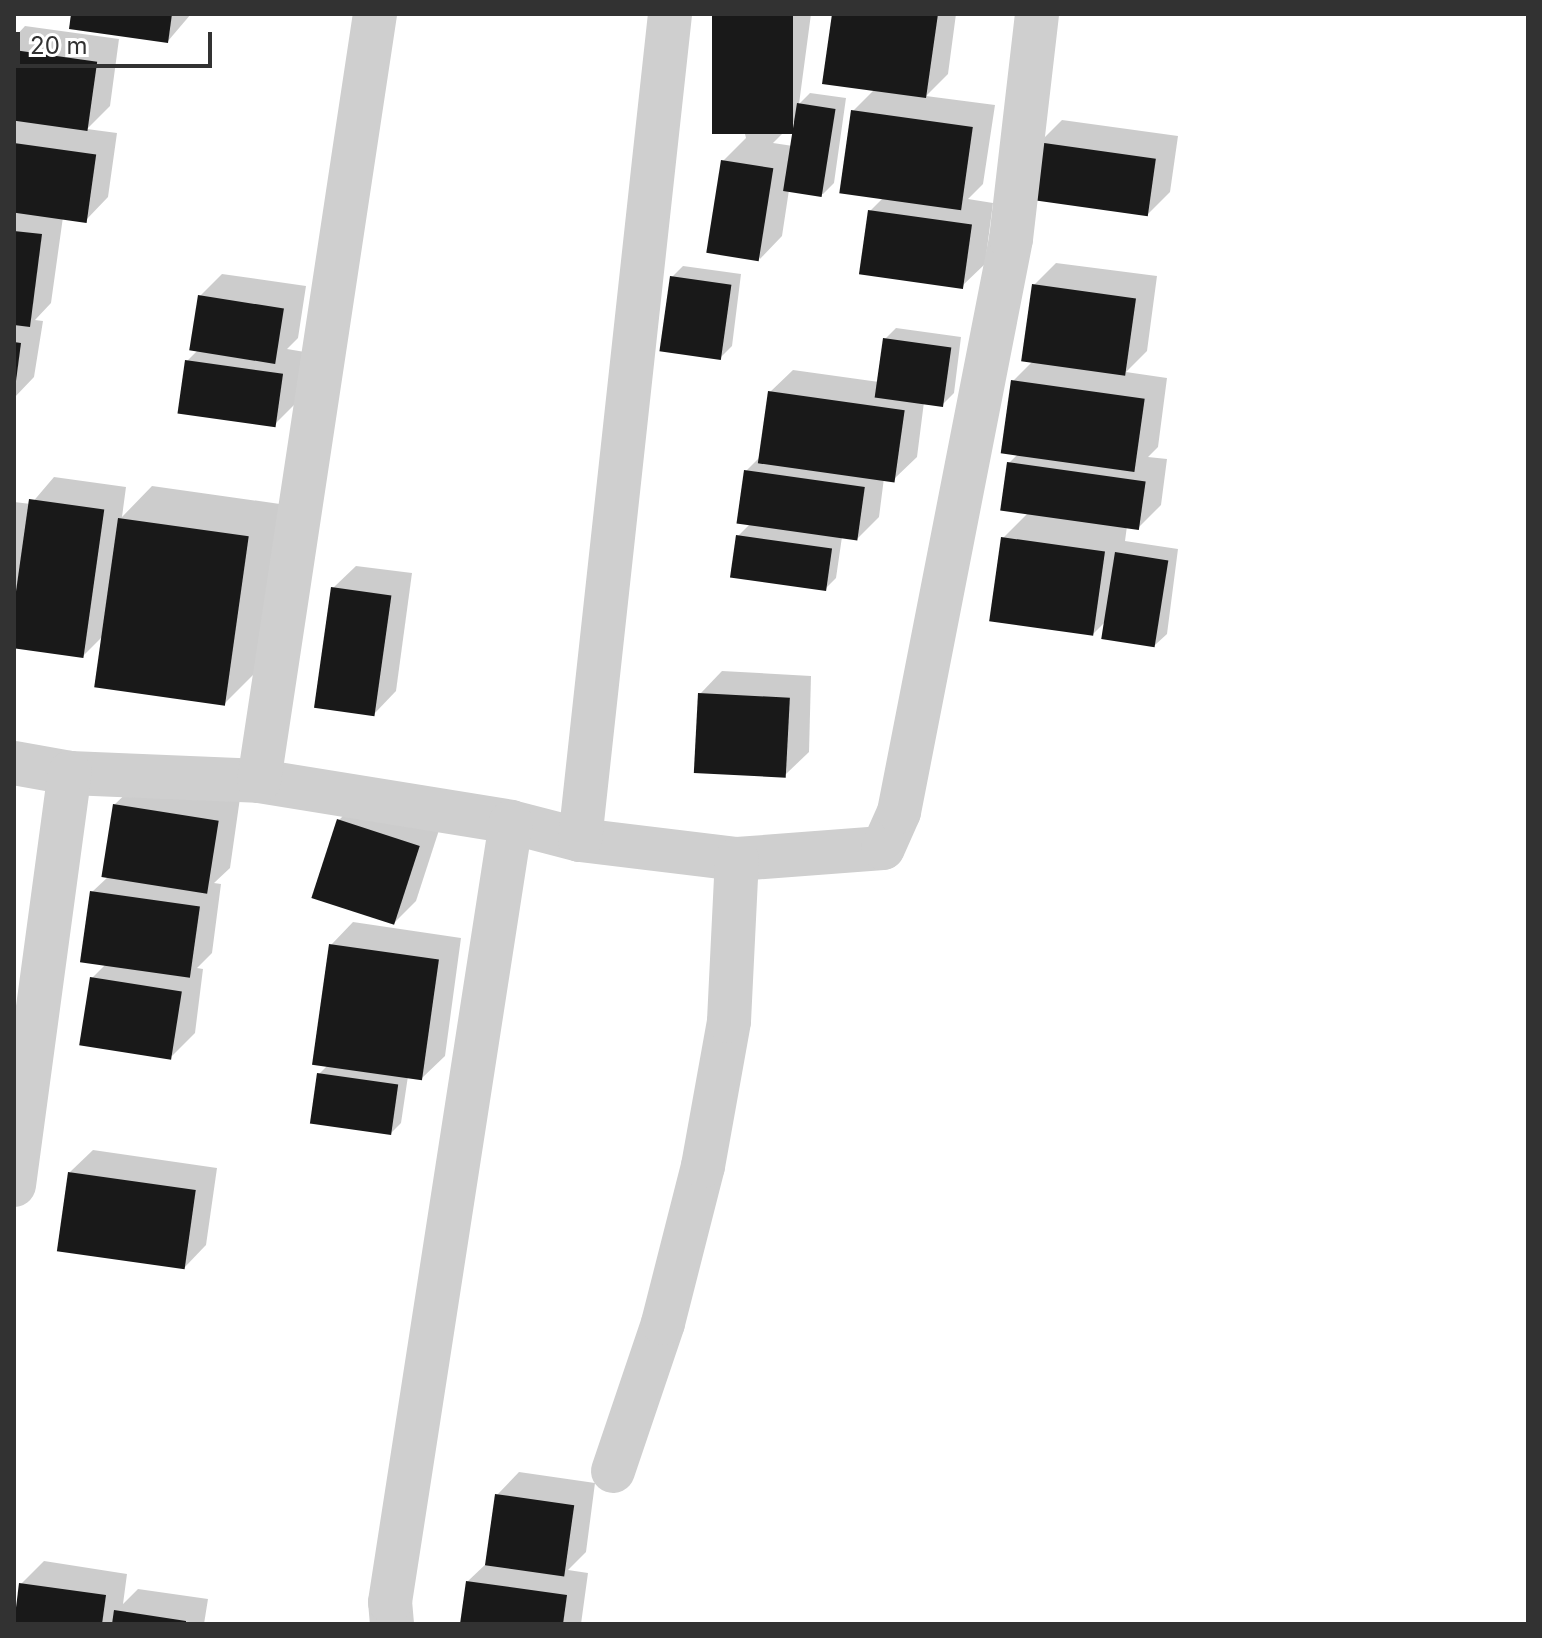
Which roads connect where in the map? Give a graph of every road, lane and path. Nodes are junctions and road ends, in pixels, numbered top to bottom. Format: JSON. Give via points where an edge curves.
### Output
{"nodes":[{"id":1,"x":375,"y":14,"type":"edge"},
{"id":2,"x":670,"y":14,"type":"edge"},
{"id":3,"x":1037,"y":14,"type":"edge"},
{"id":4,"x":14,"y":763,"type":"edge"},
{"id":5,"x":70,"y":773,"type":"junction"},
{"id":6,"x":259,"y":781,"type":"junction"},
{"id":7,"x":511,"y":822,"type":"junction"},
{"id":8,"x":580,"y":840,"type":"junction"},
{"id":9,"x":737,"y":859,"type":"junction"},
{"id":10,"x":14,"y":1185,"type":"edge"},
{"id":11,"x":613,"y":1471,"type":"dead end"},
{"id":12,"x":392,"y":1624,"type":"edge"}],
"edges":[{"from":1,"to":6,"type":"street"},
{"from":2,"to":8,"type":"street"},
{"from":3,"to":9,"type":"street","via":[[1011,239],[899,812],[883,848]]},
{"from":4,"to":5,"type":"street"},
{"from":5,"to":6,"type":"street"},
{"from":5,"to":10,"type":"street"},
{"from":6,"to":7,"type":"street"},
{"from":7,"to":8,"type":"street"},
{"from":7,"to":12,"type":"street","via":[[390,1602]]},
{"from":8,"to":9,"type":"street"},
{"from":9,"to":11,"type":"street","via":[[729,1021],[703,1166],[663,1323]]}]}
